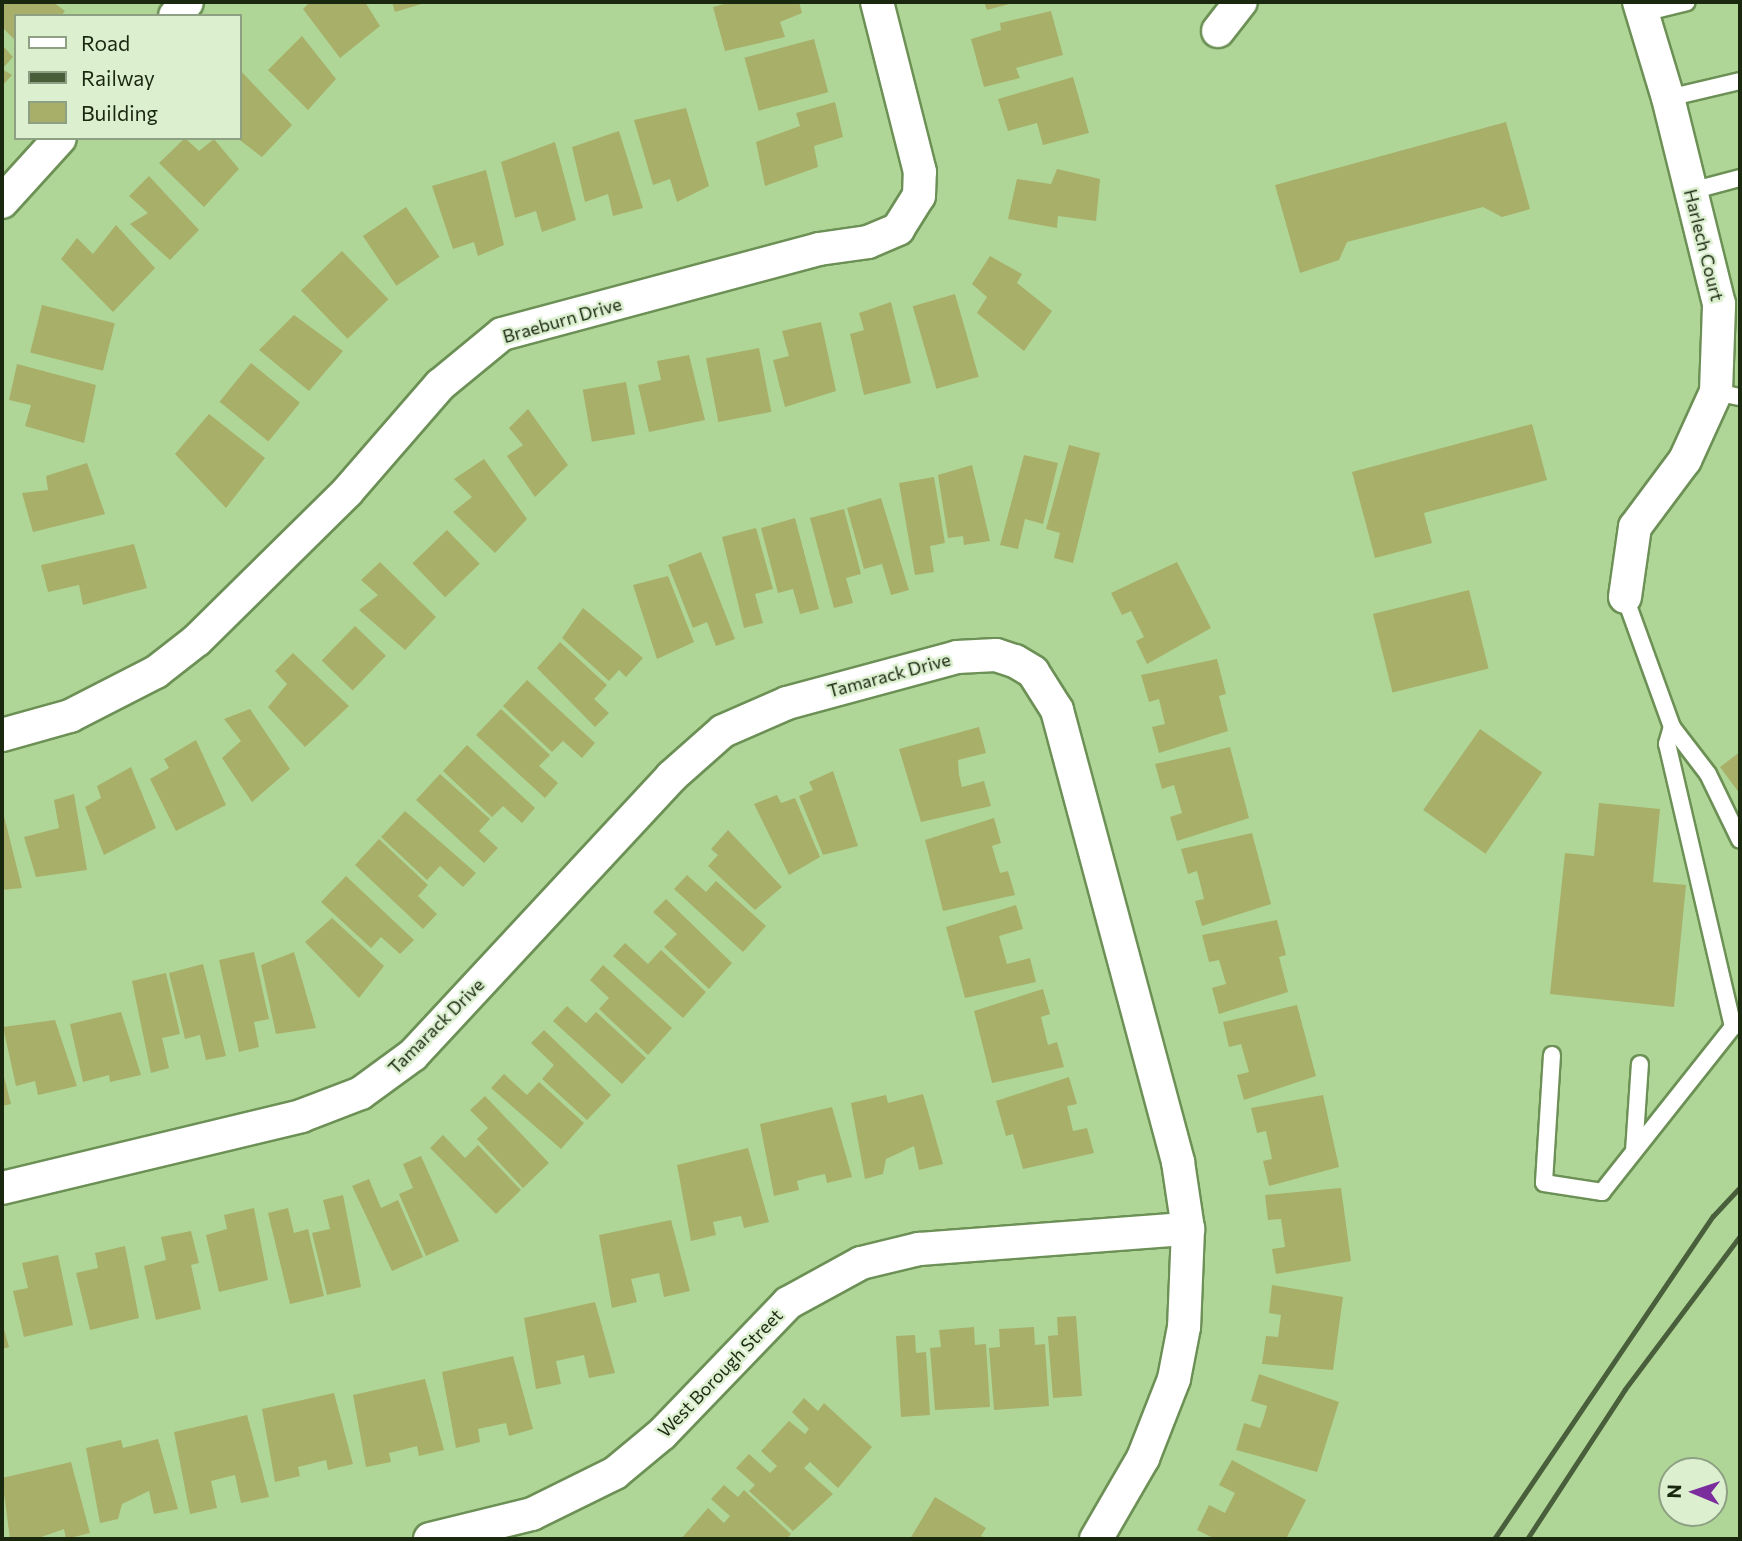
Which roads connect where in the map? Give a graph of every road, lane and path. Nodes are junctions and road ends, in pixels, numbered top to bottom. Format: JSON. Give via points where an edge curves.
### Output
{"nodes":[{"id":1,"x":877,"y":2,"type":"edge"},
{"id":2,"x":1241,"y":2,"type":"edge"},
{"id":3,"x":1687,"y":2,"type":"edge"},
{"id":4,"x":1641,"y":7,"type":"edge"},
{"id":5,"x":1218,"y":31,"type":"dead end"},
{"id":6,"x":1740,"y":81,"type":"edge"},
{"id":7,"x":1668,"y":98,"type":"junction"},
{"id":8,"x":58,"y":140,"type":"edge"},
{"id":9,"x":1740,"y":178,"type":"edge"},
{"id":10,"x":1691,"y":191,"type":"junction"},
{"id":11,"x":2,"y":202,"type":"edge"},
{"id":12,"x":1728,"y":395,"type":"edge"},
{"id":13,"x":1625,"y":597,"type":"joint"},
{"id":14,"x":1672,"y":726,"type":"junction"},
{"id":15,"x":2,"y":735,"type":"edge"},
{"id":16,"x":1740,"y":840,"type":"edge"},
{"id":17,"x":1552,"y":1055,"type":"dead end"},
{"id":18,"x":1640,"y":1065,"type":"dead end"},
{"id":19,"x":1634,"y":1152,"type":"junction"},
{"id":20,"x":2,"y":1188,"type":"edge"},
{"id":21,"x":1188,"y":1229,"type":"junction"},
{"id":22,"x":430,"y":1539,"type":"edge"},
{"id":23,"x":1096,"y":1539,"type":"edge"}],
"edges":[{"from":1,"to":15,"type":"street","name":"Braeburn Drive","via":[[920,172],[919,196],[898,229],[868,242],[819,249],[502,334],[440,385],[347,492],[197,640],[156,672],[71,716]]},
{"from":2,"to":5,"type":"street"},
{"from":3,"to":4,"type":"lane"},
{"from":4,"to":7,"type":"street","name":"Harlech Court"},
{"from":6,"to":7,"type":"lane"},
{"from":7,"to":10,"type":"street","name":"Harlech Court"},
{"from":8,"to":11,"type":"street"},
{"from":9,"to":10,"type":"lane"},
{"from":10,"to":12,"type":"street","name":"Harlech Court","via":[[1719,303]]},
{"from":12,"to":13,"type":"street","name":"Harlech Court","via":[[1635,527]]},
{"from":13,"to":14,"type":"lane"},
{"from":14,"to":16,"type":"lane","via":[[1708,775]]},
{"from":14,"to":19,"type":"lane","via":[[1667,744],[1733,1027]]},
{"from":17,"to":19,"type":"lane","via":[[1544,1183],[1602,1192]]},
{"from":18,"to":19,"type":"lane"},
{"from":20,"to":21,"type":"street","name":"Tamarack Drive","via":[[302,1116],[361,1093],[413,1055],[708,742],[744,720],[787,703],[976,654],[1015,661],[1033,672],[1057,710],[1178,1162]]},
{"from":21,"to":22,"type":"street","name":"West Borough Street","via":[[919,1249],[861,1263],[788,1303],[662,1434],[615,1473],[532,1514]]},
{"from":21,"to":23,"type":"street","name":"Tamarack Drive","via":[[1186,1304],[1174,1379],[1143,1458]]}]}
